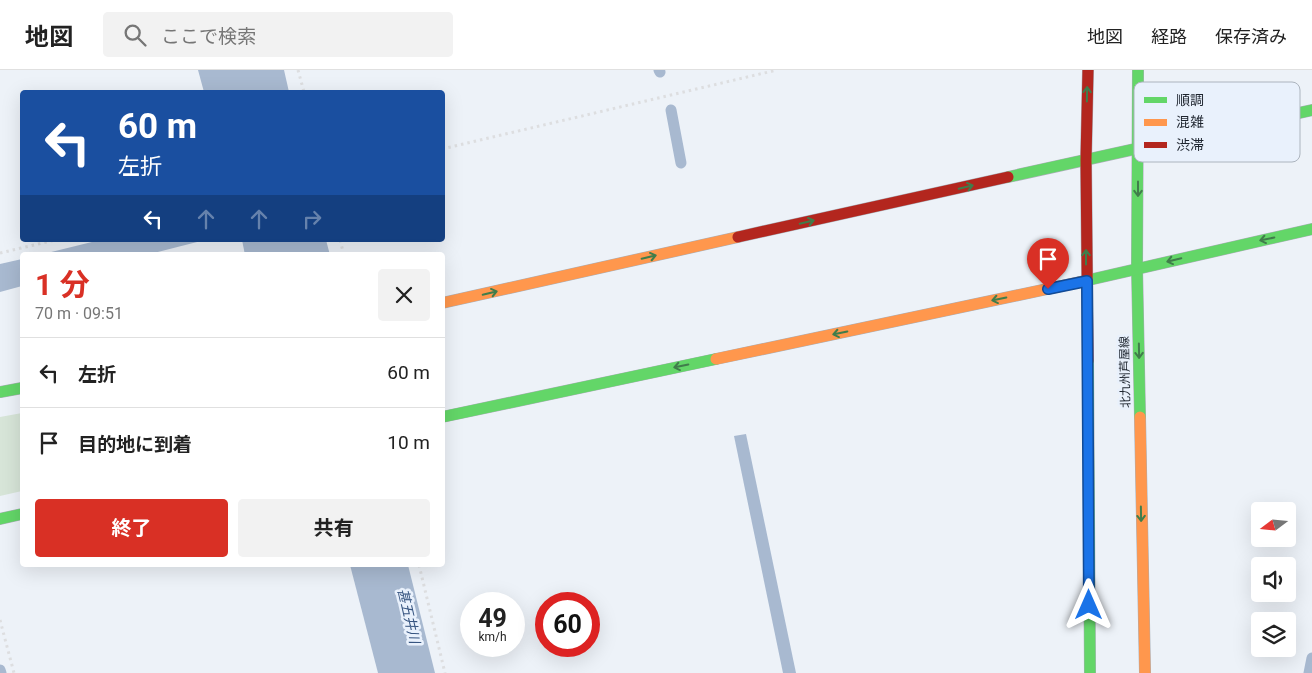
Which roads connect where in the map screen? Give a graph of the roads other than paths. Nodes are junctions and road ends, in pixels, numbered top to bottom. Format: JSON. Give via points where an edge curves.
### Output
{"nodes":[{"id":1,"x":1088,"y":70,"type":"edge"},
{"id":2,"x":1134,"y":150,"type":"edge"},
{"id":3,"x":1086,"y":160,"type":"junction"},
{"id":4,"x":1138,"y":162,"type":"edge"},
{"id":5,"x":1312,"y":229,"type":"edge"},
{"id":6,"x":1137,"y":268,"type":"junction"},
{"id":7,"x":1087,"y":281,"type":"junction"},
{"id":8,"x":445,"y":302,"type":"edge"},
{"id":9,"x":20,"y":388,"type":"edge"},
{"id":10,"x":0,"y":392,"type":"edge"},
{"id":11,"x":445,"y":416,"type":"edge"},
{"id":12,"x":20,"y":514,"type":"edge"},
{"id":13,"x":0,"y":519,"type":"edge"},
{"id":14,"x":1090,"y":673,"type":"edge"},
{"id":15,"x":1145,"y":673,"type":"edge"}],
"edges":[{"from":3,"to":1,"type":"street","one_way":true},
{"from":2,"to":3,"type":"street"},
{"from":7,"to":3,"type":"street","one_way":true},
{"from":8,"to":3,"type":"street","one_way":true},
{"from":4,"to":6,"type":"street","name":"北九州芦屋線","one_way":true},
{"from":5,"to":6,"type":"street","one_way":true},
{"from":6,"to":7,"type":"street"},
{"from":6,"to":15,"type":"street","name":"北九州芦屋線","one_way":true},
{"from":7,"to":11,"type":"street","one_way":true},
{"from":7,"to":14,"type":"street"},
{"from":9,"to":10,"type":"street"},
{"from":12,"to":13,"type":"street"}]}
